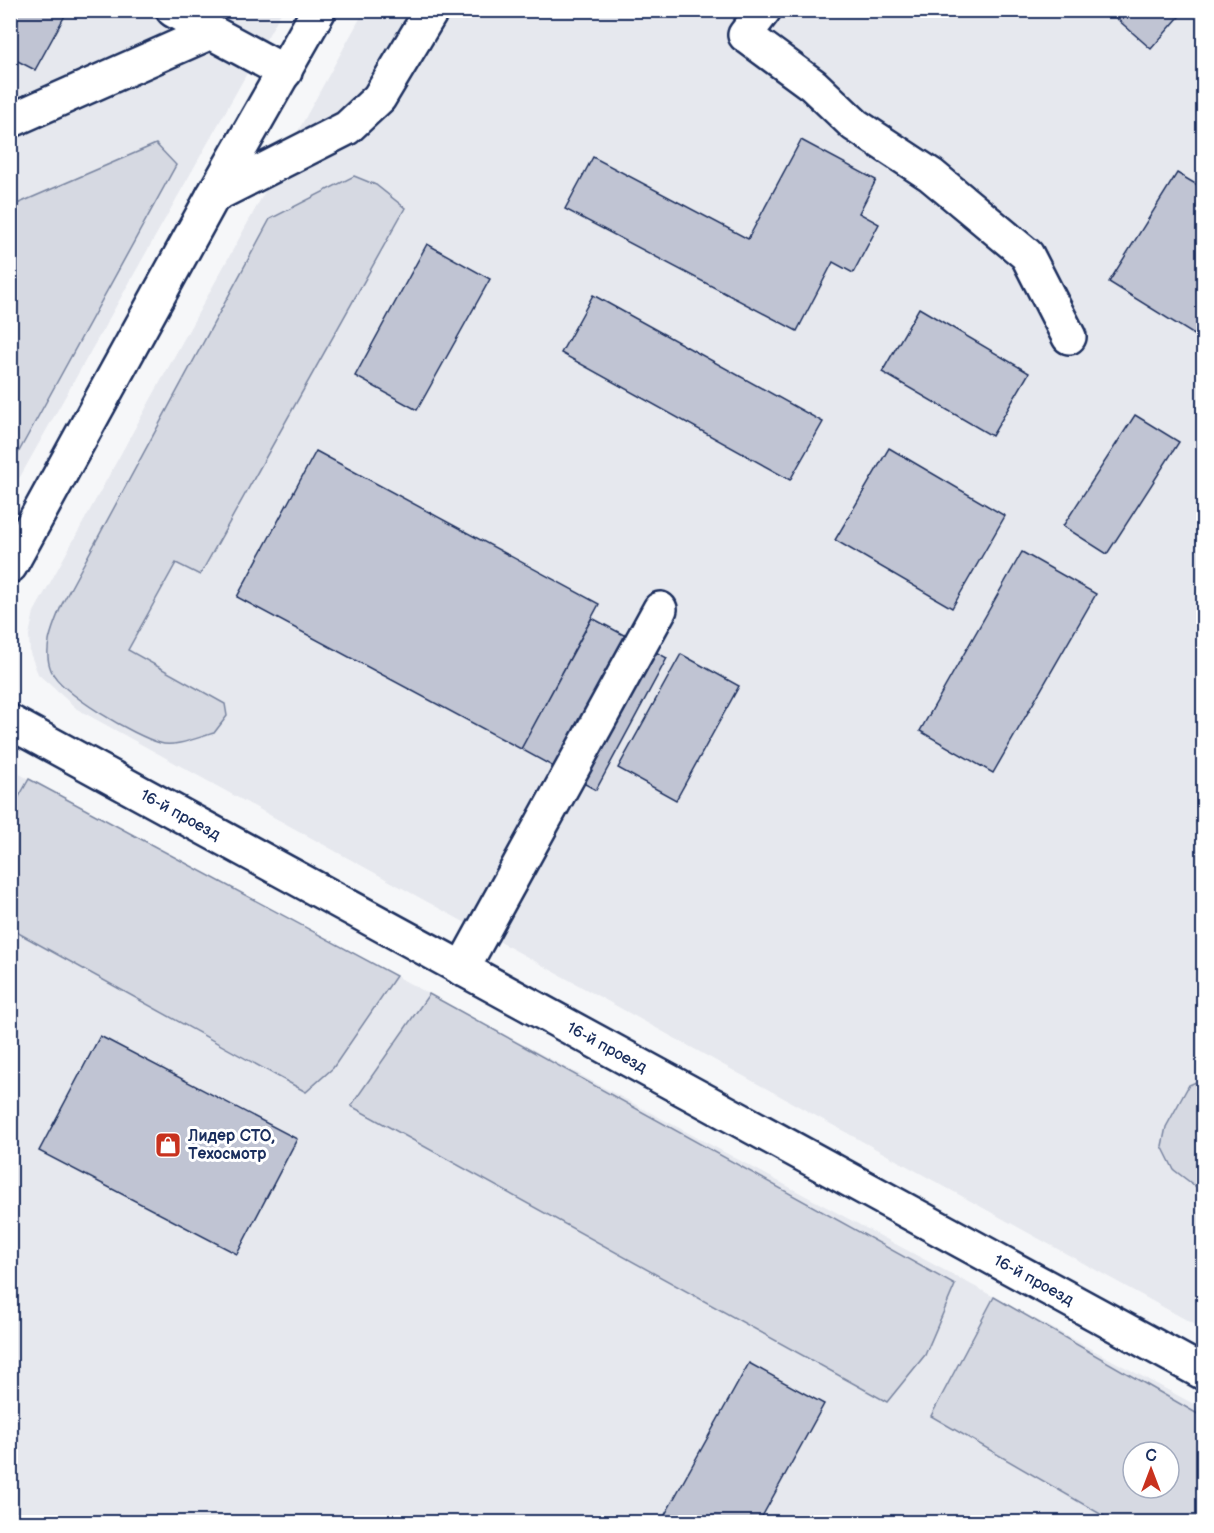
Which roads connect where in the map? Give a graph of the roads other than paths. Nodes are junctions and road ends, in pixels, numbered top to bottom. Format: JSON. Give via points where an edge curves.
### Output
{"nodes":[{"id":1,"x":172,"y":10,"type":"edge"},
{"id":2,"x":319,"y":10,"type":"edge"},
{"id":3,"x":432,"y":10,"type":"edge"},
{"id":4,"x":764,"y":10,"type":"edge"},
{"id":5,"x":211,"y":32,"type":"junction"},
{"id":6,"x":285,"y":72,"type":"junction"},
{"id":7,"x":10,"y":121,"type":"edge"},
{"id":8,"x":213,"y":196,"type":"junction"},
{"id":9,"x":1069,"y":337,"type":"dead end"},
{"id":10,"x":10,"y":566,"type":"edge"},
{"id":11,"x":660,"y":609,"type":"dead end"},
{"id":12,"x":10,"y":722,"type":"edge"},
{"id":13,"x":462,"y":969,"type":"junction"},
{"id":14,"x":1203,"y":1374,"type":"edge"}],
"edges":[{"from":1,"to":5,"type":"street"},
{"from":2,"to":6,"type":"street"},
{"from":3,"to":8,"type":"street","via":[[379,98],[347,128]]},
{"from":4,"to":9,"type":"street","via":[[746,35],[813,85],[855,125],[931,175],[1027,255]]},
{"from":5,"to":6,"type":"street"},
{"from":5,"to":7,"type":"street"},
{"from":6,"to":8,"type":"street"},
{"from":8,"to":10,"type":"street"},
{"from":11,"to":13,"type":"street"},
{"from":12,"to":13,"type":"street","name":"16-й проезд"},
{"from":13,"to":14,"type":"street","name":"16-й проезд"}]}
